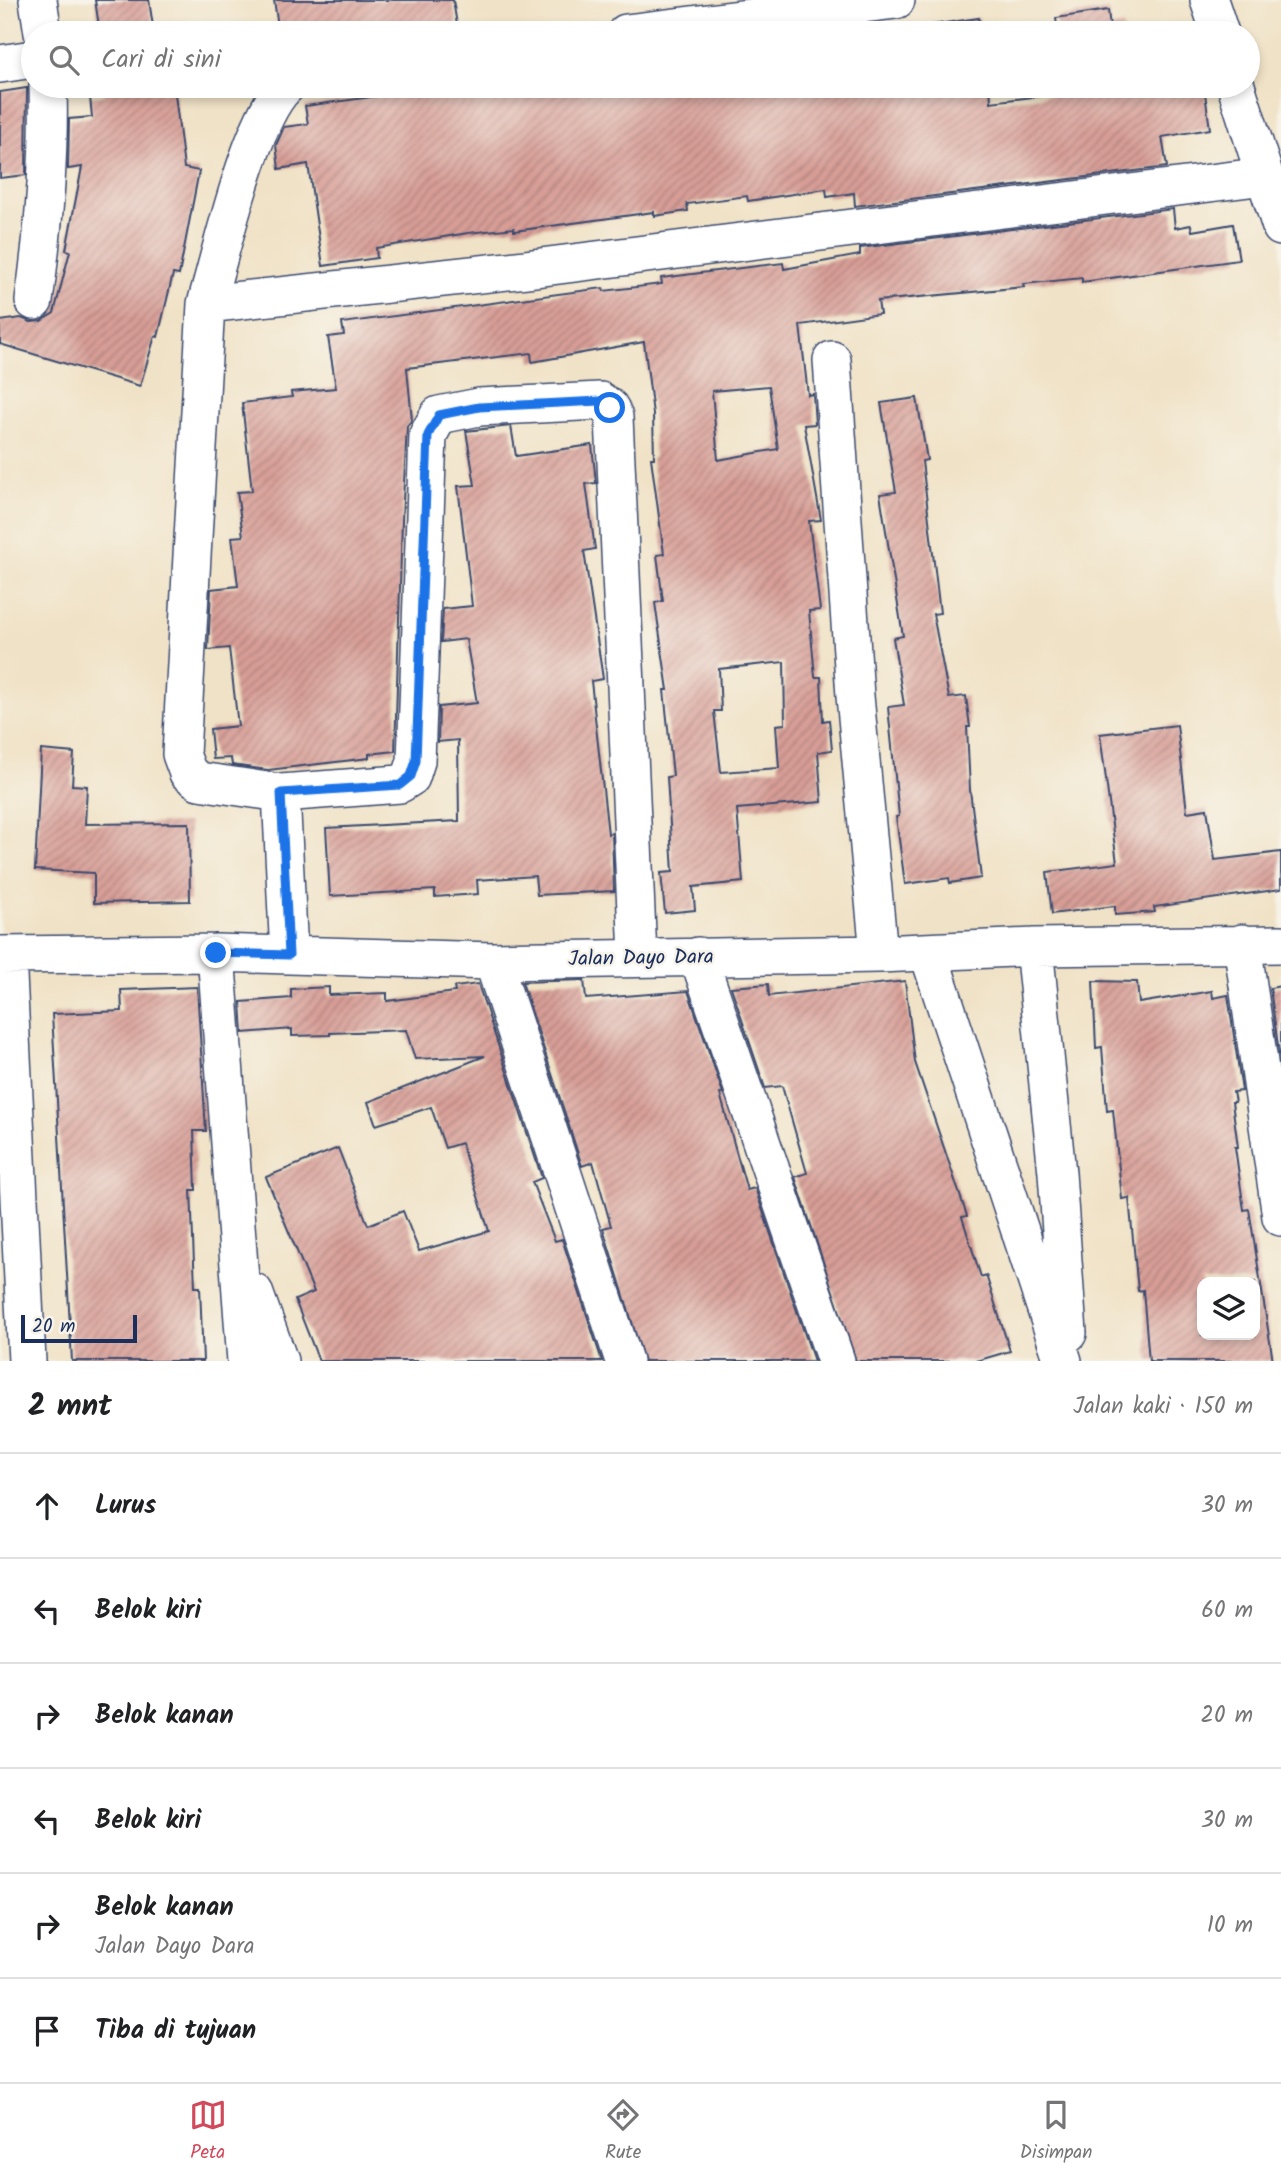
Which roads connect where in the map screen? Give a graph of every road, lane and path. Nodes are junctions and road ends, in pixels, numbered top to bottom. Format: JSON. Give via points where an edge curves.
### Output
{"nodes":[{"id":1,"x":38,"y":0,"type":"edge"},
{"id":2,"x":896,"y":0,"type":"edge"},
{"id":3,"x":1209,"y":0,"type":"edge"},
{"id":4,"x":41,"y":21,"type":"edge"},
{"id":5,"x":724,"y":21,"type":"edge"},
{"id":6,"x":1216,"y":21,"type":"edge"},
{"id":7,"x":21,"y":61,"type":"edge"},
{"id":8,"x":0,"y":64,"type":"edge"},
{"id":9,"x":48,"y":98,"type":"edge"},
{"id":10,"x":277,"y":98,"type":"edge"},
{"id":11,"x":1241,"y":98,"type":"edge"},
{"id":12,"x":1268,"y":162,"type":"edge"},
{"id":13,"x":1281,"y":227,"type":"edge"},
{"id":14,"x":34,"y":301,"type":"dead end"},
{"id":15,"x":206,"y":304,"type":"junction"},
{"id":16,"x":832,"y":360,"type":"dead end"},
{"id":17,"x":281,"y":793,"type":"junction"},
{"id":18,"x":1242,"y":943,"type":"junction"},
{"id":19,"x":1281,"y":944,"type":"edge"},
{"id":20,"x":1034,"y":947,"type":"junction"},
{"id":21,"x":216,"y":953,"type":"junction"},
{"id":22,"x":928,"y":953,"type":"junction"},
{"id":23,"x":879,"y":954,"type":"junction"},
{"id":24,"x":3,"y":955,"type":"edge"},
{"id":25,"x":289,"y":955,"type":"junction"},
{"id":26,"x":638,"y":956,"type":"junction"},
{"id":27,"x":698,"y":956,"type":"junction"},
{"id":28,"x":493,"y":961,"type":"junction"},
{"id":29,"x":1281,"y":1217,"type":"edge"},
{"id":30,"x":240,"y":1255,"type":"junction"},
{"id":31,"x":27,"y":1361,"type":"edge"},
{"id":32,"x":246,"y":1361,"type":"edge"},
{"id":33,"x":279,"y":1361,"type":"edge"},
{"id":34,"x":624,"y":1361,"type":"edge"},
{"id":35,"x":836,"y":1361,"type":"edge"},
{"id":36,"x":1063,"y":1361,"type":"edge"},
{"id":37,"x":1070,"y":1361,"type":"edge"}],
"edges":[{"from":1,"to":4,"type":"street"},
{"from":2,"to":5,"type":"street"},
{"from":3,"to":6,"type":"street"},
{"from":7,"to":8,"type":"street"},
{"from":9,"to":14,"type":"street","via":[[47,211]]},
{"from":10,"to":15,"type":"street","via":[[252,151]]},
{"from":11,"to":12,"type":"street"},
{"from":12,"to":13,"type":"street"},
{"from":12,"to":15,"type":"street","via":[[526,269]]},
{"from":15,"to":17,"type":"street","via":[[181,754],[188,774],[199,781]]},
{"from":16,"to":23,"type":"street","via":[[855,696]]},
{"from":17,"to":25,"type":"street"},
{"from":17,"to":26,"type":"street","via":[[400,785],[411,776],[416,761],[428,435],[439,415],[479,407],[600,401],[614,417]]},
{"from":18,"to":19,"type":"street","name":"Jalan Dayo Dara"},
{"from":18,"to":20,"type":"street","name":"Jalan Dayo Dara"},
{"from":18,"to":29,"type":"street"},
{"from":20,"to":22,"type":"street","name":"Jalan Dayo Dara"},
{"from":20,"to":37,"type":"street"},
{"from":21,"to":24,"type":"street","name":"Jalan Dayo Dara"},
{"from":21,"to":25,"type":"street","name":"Jalan Dayo Dara"},
{"from":21,"to":30,"type":"street"},
{"from":22,"to":23,"type":"street","name":"Jalan Dayo Dara"},
{"from":22,"to":36,"type":"street"},
{"from":23,"to":27,"type":"street","name":"Jalan Dayo Dara"},
{"from":24,"to":31,"type":"street"},
{"from":25,"to":28,"type":"street","name":"Jalan Dayo Dara"},
{"from":26,"to":27,"type":"street","name":"Jalan Dayo Dara"},
{"from":26,"to":28,"type":"street","name":"Jalan Dayo Dara"},
{"from":27,"to":35,"type":"street"},
{"from":28,"to":34,"type":"street"},
{"from":30,"to":32,"type":"street"},
{"from":30,"to":33,"type":"street"}]}
